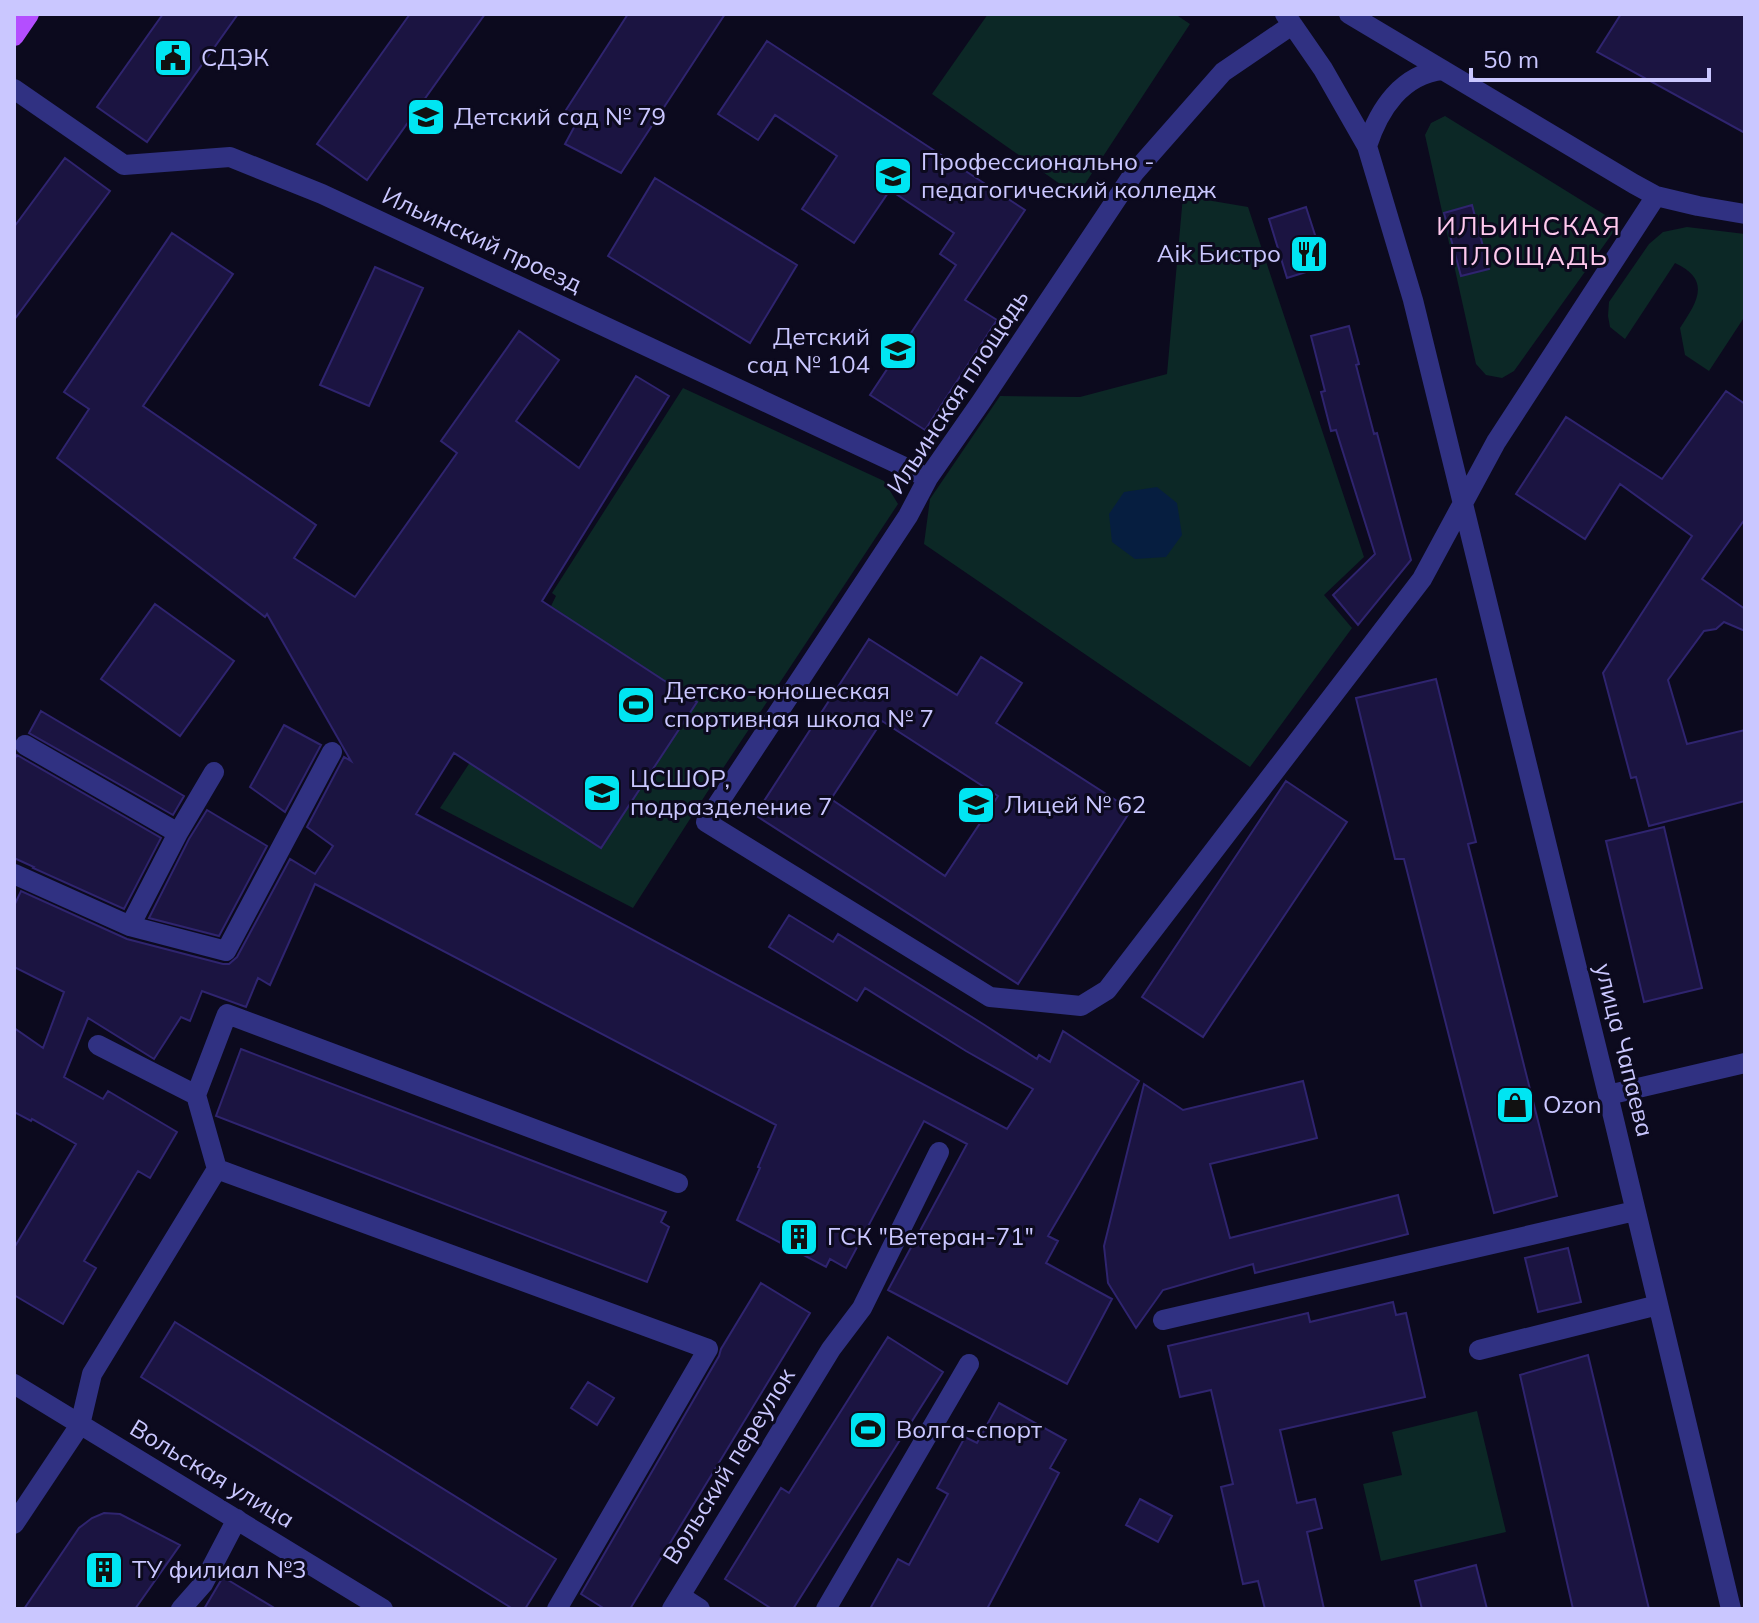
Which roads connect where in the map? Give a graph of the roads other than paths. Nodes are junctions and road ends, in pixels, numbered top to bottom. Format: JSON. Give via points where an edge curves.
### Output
{"nodes":[{"id":1,"x":29,"y":14,"type":"edge"},
{"id":2,"x":1349,"y":14,"type":"edge"},
{"id":3,"x":1288,"y":19,"type":"edge"},
{"id":4,"x":14,"y":36,"type":"edge"},
{"id":5,"x":1443,"y":70,"type":"junction"},
{"id":6,"x":14,"y":89,"type":"edge"},
{"id":7,"x":1367,"y":146,"type":"junction"},
{"id":8,"x":1656,"y":196,"type":"junction"},
{"id":9,"x":1745,"y":214,"type":"edge"},
{"id":10,"x":928,"y":478,"type":"junction"},
{"id":11,"x":1462,"y":504,"type":"junction"},
{"id":12,"x":25,"y":745,"type":"dead end"},
{"id":13,"x":332,"y":752,"type":"dead end"},
{"id":14,"x":214,"y":772,"type":"dead end"},
{"id":15,"x":178,"y":833,"type":"junction"},
{"id":16,"x":14,"y":874,"type":"edge"},
{"id":17,"x":130,"y":926,"type":"junction"},
{"id":18,"x":98,"y":1045,"type":"dead end"},
{"id":19,"x":1745,"y":1063,"type":"edge"},
{"id":20,"x":196,"y":1095,"type":"junction"},
{"id":21,"x":1608,"y":1095,"type":"junction"},
{"id":22,"x":939,"y":1152,"type":"dead end"},
{"id":23,"x":217,"y":1169,"type":"junction"},
{"id":24,"x":678,"y":1183,"type":"dead end"},
{"id":25,"x":1635,"y":1211,"type":"junction"},
{"id":26,"x":1658,"y":1305,"type":"junction"},
{"id":27,"x":1163,"y":1320,"type":"dead end"},
{"id":28,"x":1479,"y":1350,"type":"dead end"},
{"id":29,"x":969,"y":1364,"type":"dead end"},
{"id":30,"x":14,"y":1384,"type":"edge"},
{"id":31,"x":80,"y":1425,"type":"junction"},
{"id":32,"x":237,"y":1519,"type":"junction"},
{"id":33,"x":14,"y":1524,"type":"edge"},
{"id":34,"x":676,"y":1602,"type":"edge"},
{"id":35,"x":181,"y":1609,"type":"edge"},
{"id":36,"x":383,"y":1609,"type":"edge"},
{"id":37,"x":557,"y":1609,"type":"edge"},
{"id":38,"x":700,"y":1609,"type":"edge"},
{"id":39,"x":826,"y":1609,"type":"edge"},
{"id":40,"x":1731,"y":1609,"type":"edge"}],
"edges":[{"from":1,"to":4,"type":"main road"},
{"from":2,"to":5,"type":"street"},
{"from":3,"to":7,"type":"street","name":"Ильинская площадь"},
{"from":3,"to":10,"type":"street","name":"Ильинская площадь","via":[[1223,72],[1134,173]]},
{"from":5,"to":7,"type":"street","via":[[1427,72],[1400,87],[1374,123]]},
{"from":5,"to":8,"type":"street"},
{"from":6,"to":10,"type":"street","name":"Ильинский проезд","via":[[124,165],[230,157],[322,194]]},
{"from":7,"to":11,"type":"street","name":"Ильинская площадь","via":[[1413,300]]},
{"from":8,"to":9,"type":"street"},
{"from":8,"to":11,"type":"street","via":[[1496,442]]},
{"from":10,"to":11,"type":"street","name":"Ильинская площадь","via":[[706,822],[990,997],[1081,1006],[1107,990],[1422,579]]},
{"from":11,"to":21,"type":"street","name":"улица Чапаева"},
{"from":12,"to":15,"type":"street"},
{"from":13,"to":17,"type":"street","via":[[226,951]]},
{"from":14,"to":15,"type":"street"},
{"from":15,"to":17,"type":"street"},
{"from":16,"to":17,"type":"street"},
{"from":18,"to":20,"type":"street"},
{"from":19,"to":21,"type":"street"},
{"from":20,"to":23,"type":"street"},
{"from":20,"to":24,"type":"street","via":[[227,1014]]},
{"from":21,"to":25,"type":"street","name":"улица Чапаева"},
{"from":22,"to":34,"type":"street","name":"Вольский переулок","via":[[862,1308],[831,1349]]},
{"from":23,"to":31,"type":"street","via":[[92,1374]]},
{"from":23,"to":37,"type":"street","via":[[708,1349]]},
{"from":25,"to":26,"type":"street","name":"улица Чапаева"},
{"from":25,"to":27,"type":"street"},
{"from":26,"to":28,"type":"street"},
{"from":26,"to":40,"type":"street","name":"улица Чапаева"},
{"from":29,"to":39,"type":"street"},
{"from":30,"to":31,"type":"street","name":"Вольская улица"},
{"from":31,"to":32,"type":"street","name":"Вольская улица"},
{"from":31,"to":33,"type":"street"},
{"from":32,"to":35,"type":"street","via":[[203,1584]]},
{"from":32,"to":36,"type":"street","name":"Вольская улица"},
{"from":34,"to":38,"type":"street"}]}
